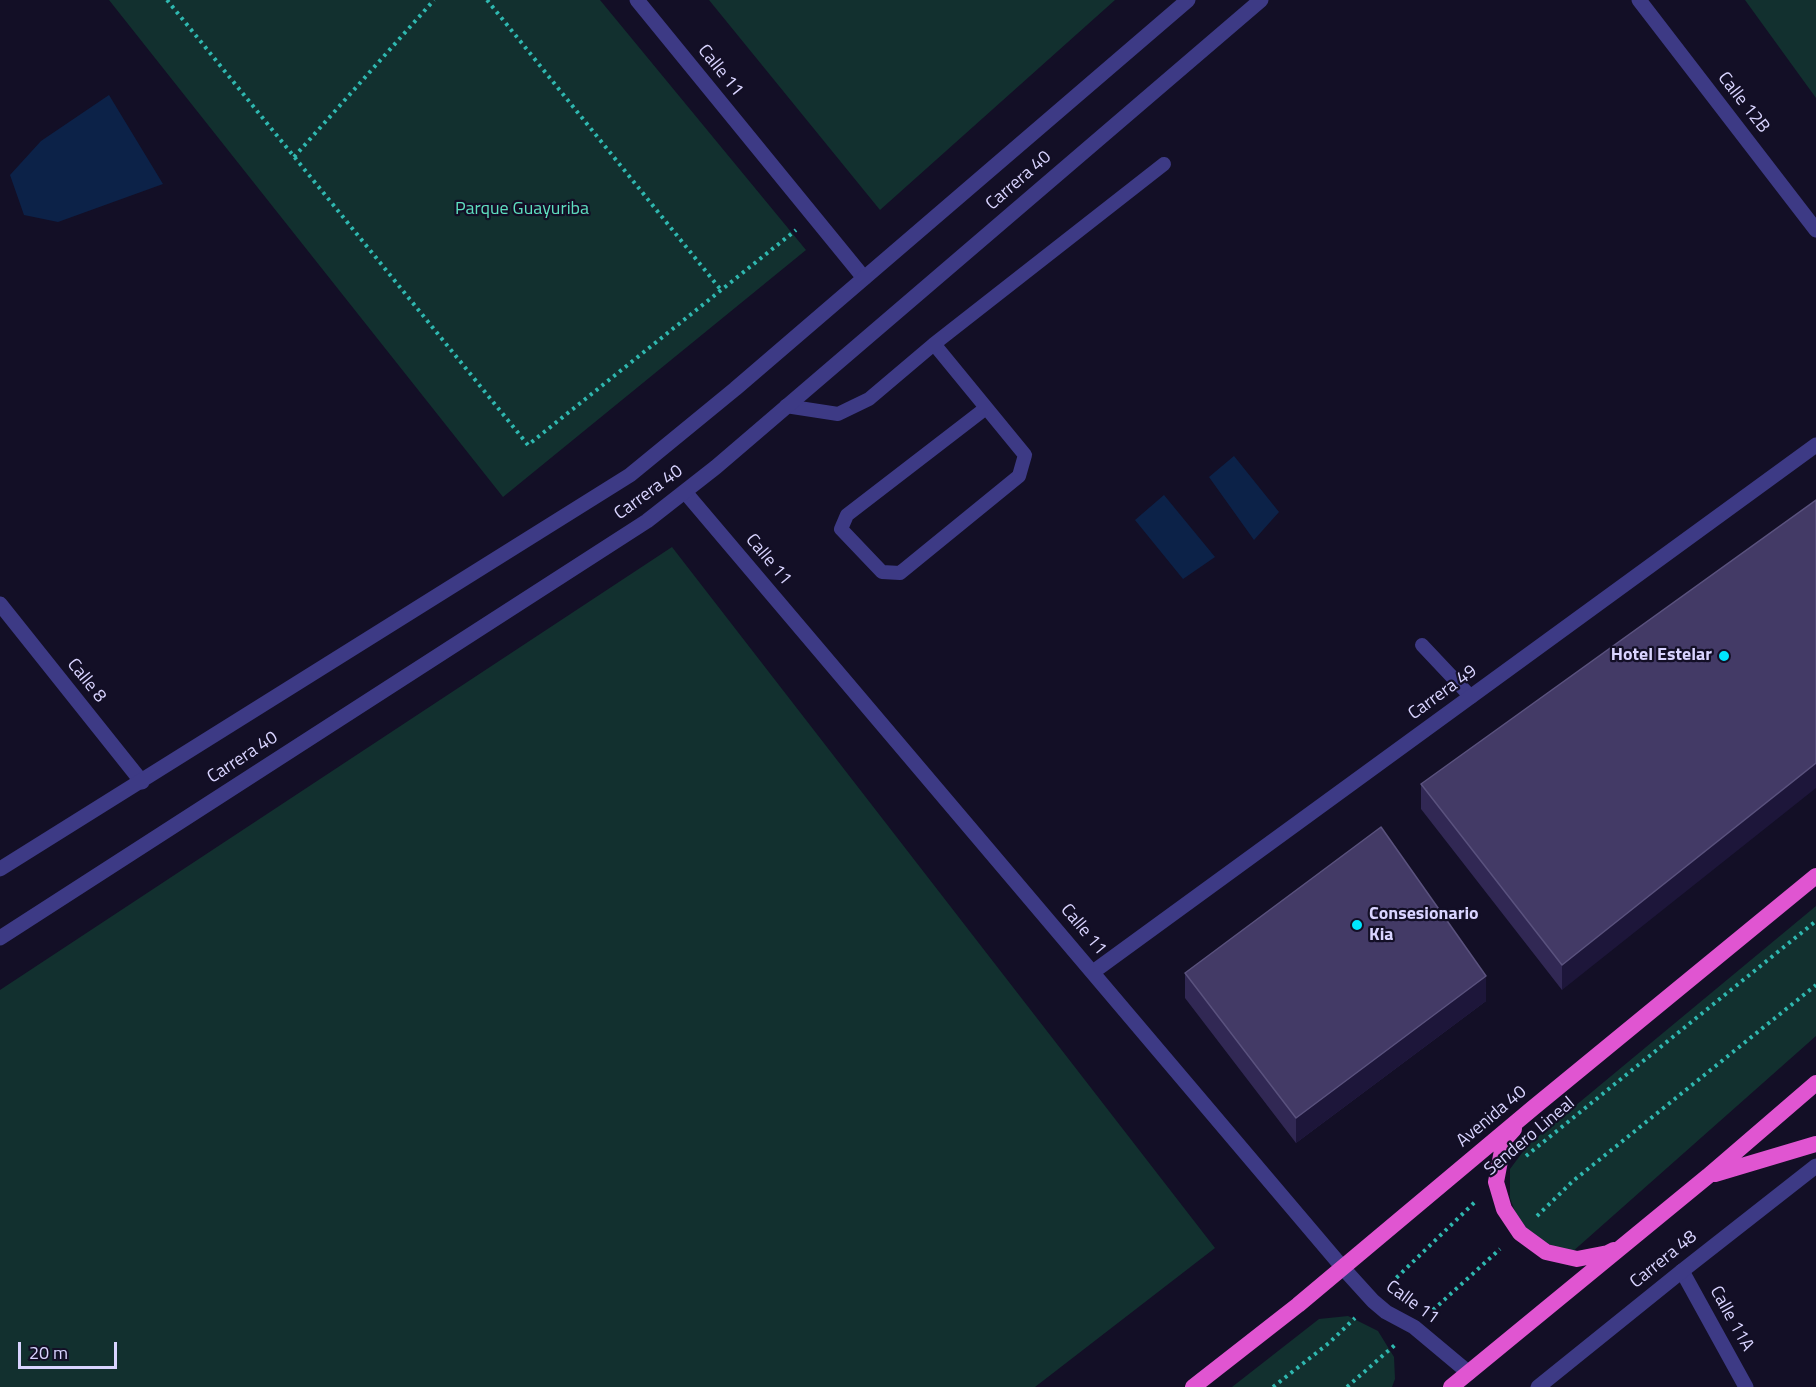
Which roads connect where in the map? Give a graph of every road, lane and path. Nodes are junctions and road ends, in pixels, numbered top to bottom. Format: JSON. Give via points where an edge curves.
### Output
{"nodes":[{"id":1,"x":167,"y":0,"type":"edge"},
{"id":2,"x":434,"y":0,"type":"edge"},
{"id":3,"x":487,"y":0,"type":"edge"},
{"id":4,"x":637,"y":0,"type":"edge"},
{"id":5,"x":1188,"y":0,"type":"edge"},
{"id":6,"x":1260,"y":0,"type":"edge"},
{"id":7,"x":1639,"y":0,"type":"edge"},
{"id":8,"x":294,"y":157,"type":"junction"},
{"id":9,"x":1164,"y":164,"type":"dead end"},
{"id":10,"x":813,"y":217,"type":"junction"},
{"id":11,"x":1816,"y":230,"type":"edge"},
{"id":12,"x":864,"y":278,"type":"junction"},
{"id":13,"x":721,"y":290,"type":"junction"},
{"id":14,"x":934,"y":344,"type":"junction"},
{"id":15,"x":786,"y":406,"type":"junction"},
{"id":16,"x":986,"y":408,"type":"junction"},
{"id":17,"x":1816,"y":445,"type":"edge"},
{"id":18,"x":685,"y":492,"type":"junction"},
{"id":19,"x":0,"y":604,"type":"edge"},
{"id":20,"x":1422,"y":645,"type":"dead end"},
{"id":21,"x":1472,"y":697,"type":"junction"},
{"id":22,"x":142,"y":782,"type":"junction"},
{"id":23,"x":0,"y":869,"type":"edge"},
{"id":24,"x":1816,"y":876,"type":"edge"},
{"id":25,"x":1816,"y":921,"type":"edge"},
{"id":26,"x":0,"y":938,"type":"edge"},
{"id":27,"x":1093,"y":972,"type":"junction"},
{"id":28,"x":1816,"y":985,"type":"edge"},
{"id":29,"x":1816,"y":1083,"type":"edge"},
{"id":30,"x":1533,"y":1108,"type":"junction"},
{"id":31,"x":1816,"y":1144,"type":"edge"},
{"id":32,"x":1816,"y":1166,"type":"edge"},
{"id":33,"x":1708,"y":1176,"type":"junction"},
{"id":34,"x":1496,"y":1182,"type":"junction"},
{"id":35,"x":1520,"y":1233,"type":"junction"},
{"id":36,"x":1635,"y":1236,"type":"junction"},
{"id":37,"x":1343,"y":1268,"type":"junction"},
{"id":38,"x":1682,"y":1271,"type":"junction"},
{"id":39,"x":1373,"y":1301,"type":"junction"},
{"id":40,"x":1414,"y":1327,"type":"junction"},
{"id":41,"x":1469,"y":1373,"type":"junction"},
{"id":42,"x":1193,"y":1387,"type":"edge"},
{"id":43,"x":1273,"y":1387,"type":"edge"},
{"id":44,"x":1347,"y":1387,"type":"edge"},
{"id":45,"x":1451,"y":1387,"type":"edge"},
{"id":46,"x":1538,"y":1387,"type":"edge"},
{"id":47,"x":1746,"y":1387,"type":"edge"}],
"edges":[{"from":1,"to":8,"type":"path"},
{"from":2,"to":8,"type":"path"},
{"from":3,"to":13,"type":"path"},
{"from":4,"to":10,"type":"street","name":"Calle 11"},
{"from":5,"to":12,"type":"street","name":"Carrera 40"},
{"from":6,"to":15,"type":"street","name":"Carrera 40"},
{"from":7,"to":11,"type":"street","name":"Calle 12B"},
{"from":8,"to":13,"type":"path","via":[[528,445]]},
{"from":9,"to":14,"type":"lane"},
{"from":10,"to":12,"type":"street","name":"Calle 11"},
{"from":10,"to":13,"type":"path"},
{"from":12,"to":22,"type":"street","name":"Carrera 40","via":[[630,475]]},
{"from":14,"to":15,"type":"lane","via":[[869,399],[838,414]]},
{"from":14,"to":16,"type":"lane"},
{"from":15,"to":18,"type":"street","name":"Carrera 40"},
{"from":16,"to":16,"type":"lane","via":[[1025,455],[1019,476],[900,573],[882,573],[841,529],[847,515]]},
{"from":17,"to":21,"type":"street","name":"Carrera 49"},
{"from":18,"to":26,"type":"street","name":"Carrera 40","via":[[637,528]]},
{"from":18,"to":27,"type":"street","name":"Calle 11"},
{"from":19,"to":22,"type":"street","name":"Calle 8"},
{"from":20,"to":21,"type":"lane"},
{"from":21,"to":27,"type":"street","name":"Carrera 49"},
{"from":22,"to":23,"type":"street","name":"Carrera 40"},
{"from":24,"to":30,"type":"highway","name":"Avenida 40"},
{"from":25,"to":34,"type":"path","name":"Sendero Lineal"},
{"from":27,"to":37,"type":"street","name":"Calle 11"},
{"from":28,"to":35,"type":"path","via":[[1573,1181]]},
{"from":29,"to":33,"type":"highway"},
{"from":30,"to":34,"type":"highway","via":[[1504,1140]]},
{"from":30,"to":37,"type":"highway","name":"Avenida 40"},
{"from":31,"to":33,"type":"highway"},
{"from":32,"to":38,"type":"street","name":"Carrera 48"},
{"from":33,"to":36,"type":"highway"},
{"from":34,"to":35,"type":"highway","via":[[1504,1209]]},
{"from":34,"to":39,"type":"path","name":"Sendero Lineal"},
{"from":35,"to":36,"type":"highway","via":[[1546,1252],[1577,1258],[1608,1253]]},
{"from":35,"to":40,"type":"path"},
{"from":36,"to":41,"type":"highway"},
{"from":37,"to":39,"type":"street","name":"Calle 11"},
{"from":37,"to":42,"type":"highway","name":"Avenida 40"},
{"from":38,"to":46,"type":"street","name":"Carrera 48"},
{"from":38,"to":47,"type":"street","name":"Calle 11A"},
{"from":39,"to":40,"type":"street","name":"Calle 11"},
{"from":39,"to":43,"type":"path","name":"Sendero Lineal","via":[[1329,1343]]},
{"from":40,"to":41,"type":"street","name":"Calle 11"},
{"from":40,"to":44,"type":"path"},
{"from":41,"to":45,"type":"highway"}]}
